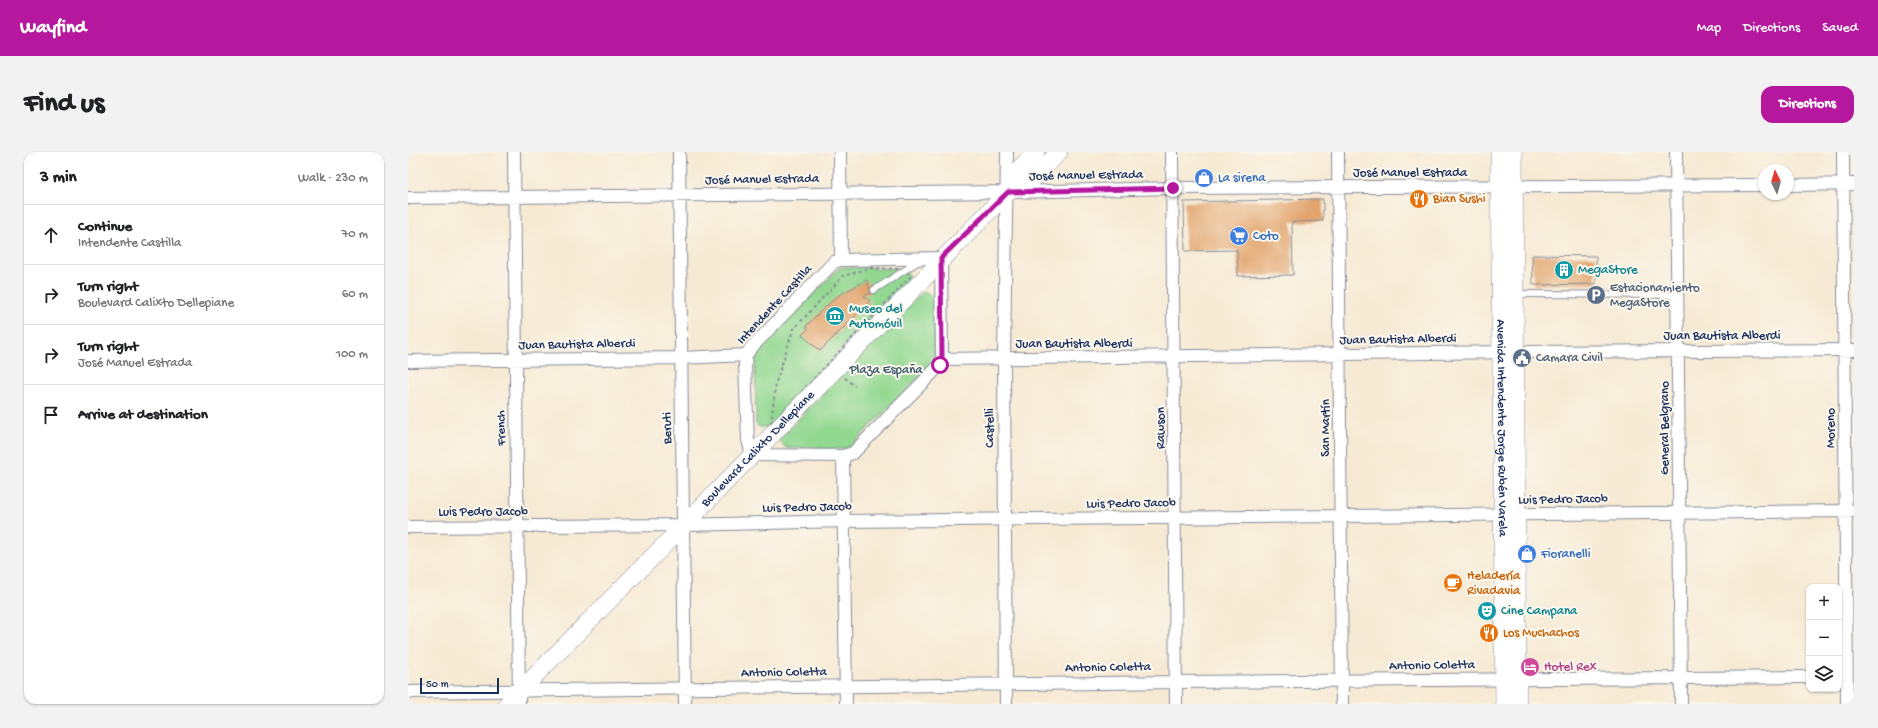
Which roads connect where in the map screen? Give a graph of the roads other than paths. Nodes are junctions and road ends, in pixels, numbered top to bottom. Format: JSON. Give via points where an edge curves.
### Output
{"nodes":[{"id":1,"x":514,"y":152,"type":"edge"},
{"id":2,"x":679,"y":152,"type":"edge"},
{"id":3,"x":840,"y":152,"type":"edge"},
{"id":4,"x":1007,"y":152,"type":"edge"},
{"id":5,"x":1036,"y":152,"type":"edge"},
{"id":6,"x":1059,"y":152,"type":"edge"},
{"id":7,"x":1172,"y":152,"type":"edge"},
{"id":8,"x":1338,"y":152,"type":"edge"},
{"id":9,"x":1499,"y":152,"type":"edge"},
{"id":10,"x":1514,"y":152,"type":"edge"},
{"id":11,"x":1676,"y":152,"type":"edge"},
{"id":12,"x":1843,"y":152,"type":"edge"},
{"id":13,"x":1848,"y":184,"type":"edge"},
{"id":14,"x":1758,"y":185,"type":"edge"},
{"id":15,"x":1794,"y":185,"type":"edge"},
{"id":16,"x":1677,"y":186,"type":"junction"},
{"id":17,"x":1338,"y":187,"type":"junction"},
{"id":18,"x":1507,"y":187,"type":"junction"},
{"id":19,"x":1173,"y":188,"type":"junction"},
{"id":20,"x":1008,"y":192,"type":"junction"},
{"id":21,"x":841,"y":193,"type":"junction"},
{"id":22,"x":679,"y":195,"type":"junction"},
{"id":23,"x":514,"y":196,"type":"junction"},
{"id":24,"x":408,"y":198,"type":"edge"},
{"id":25,"x":941,"y":258,"type":"junction"},
{"id":26,"x":922,"y":259,"type":"junction"},
{"id":27,"x":841,"y":260,"type":"junction"},
{"id":28,"x":874,"y":290,"type":"dead end"},
{"id":29,"x":1515,"y":294,"type":"junction"},
{"id":30,"x":1678,"y":295,"type":"junction"},
{"id":31,"x":1849,"y":350,"type":"edge"},
{"id":32,"x":1678,"y":351,"type":"junction"},
{"id":33,"x":1508,"y":352,"type":"junction"},
{"id":34,"x":746,"y":355,"type":"junction"},
{"id":35,"x":1339,"y":355,"type":"junction"},
{"id":36,"x":1174,"y":357,"type":"junction"},
{"id":37,"x":682,"y":358,"type":"junction"},
{"id":38,"x":1004,"y":358,"type":"junction"},
{"id":39,"x":942,"y":359,"type":"junction"},
{"id":40,"x":516,"y":360,"type":"junction"},
{"id":41,"x":408,"y":361,"type":"edge"},
{"id":42,"x":752,"y":455,"type":"junction"},
{"id":43,"x":842,"y":456,"type":"junction"},
{"id":44,"x":1850,"y":512,"type":"edge"},
{"id":45,"x":1679,"y":513,"type":"junction"},
{"id":46,"x":1341,"y":515,"type":"junction"},
{"id":47,"x":1509,"y":515,"type":"junction"},
{"id":48,"x":1175,"y":517,"type":"junction"},
{"id":49,"x":1005,"y":519,"type":"junction"},
{"id":50,"x":844,"y":521,"type":"junction"},
{"id":51,"x":684,"y":525,"type":"junction"},
{"id":52,"x":408,"y":526,"type":"edge"},
{"id":53,"x":517,"y":526,"type":"junction"},
{"id":54,"x":1806,"y":677,"type":"edge"},
{"id":55,"x":1847,"y":677,"type":"edge"},
{"id":56,"x":1681,"y":678,"type":"junction"},
{"id":57,"x":1511,"y":679,"type":"junction"},
{"id":58,"x":1342,"y":681,"type":"junction"},
{"id":59,"x":1176,"y":682,"type":"junction"},
{"id":60,"x":1006,"y":684,"type":"junction"},
{"id":61,"x":845,"y":686,"type":"junction"},
{"id":62,"x":685,"y":688,"type":"junction"},
{"id":63,"x":408,"y":692,"type":"edge"},
{"id":64,"x":519,"y":698,"type":"edge"},
{"id":65,"x":507,"y":704,"type":"edge"},
{"id":66,"x":685,"y":704,"type":"edge"},
{"id":67,"x":846,"y":704,"type":"edge"},
{"id":68,"x":1006,"y":704,"type":"edge"},
{"id":69,"x":1176,"y":704,"type":"edge"},
{"id":70,"x":1342,"y":704,"type":"edge"},
{"id":71,"x":1504,"y":704,"type":"edge"},
{"id":72,"x":1518,"y":704,"type":"edge"},
{"id":73,"x":1681,"y":704,"type":"edge"},
{"id":74,"x":1847,"y":704,"type":"edge"}],
"edges":[{"from":1,"to":23,"type":"street","name":"French"},
{"from":2,"to":22,"type":"street","name":"Beruti"},
{"from":3,"to":21,"type":"street"},
{"from":4,"to":20,"type":"street","name":"Castelli"},
{"from":5,"to":20,"type":"main road","name":"Boulevard Calixto Dellepiane","via":[[1017,171]]},
{"from":6,"to":20,"type":"main road","name":"Boulevard Calixto Dellepiane","via":[[1030,182]]},
{"from":7,"to":19,"type":"street","name":"Rawson"},
{"from":8,"to":17,"type":"street","name":"San Martín"},
{"from":9,"to":18,"type":"main road","name":"Avenida Intendente Jorge Rubén Varela"},
{"from":10,"to":18,"type":"main road","name":"Avenida Intendente Jorge Rubén Varela"},
{"from":11,"to":16,"type":"street","name":"General Belgrano"},
{"from":12,"to":13,"type":"street","name":"Moreno"},
{"from":13,"to":15,"type":"street"},
{"from":13,"to":31,"type":"street","name":"Moreno"},
{"from":14,"to":16,"type":"street","name":"José Manuel Estrada"},
{"from":16,"to":18,"type":"street","name":"José Manuel Estrada"},
{"from":16,"to":30,"type":"street","name":"General Belgrano"},
{"from":17,"to":18,"type":"street","name":"José Manuel Estrada"},
{"from":17,"to":19,"type":"street","name":"José Manuel Estrada"},
{"from":17,"to":35,"type":"street","name":"San Martín"},
{"from":18,"to":29,"type":"main road","name":"Avenida Intendente Jorge Rubén Varela"},
{"from":18,"to":33,"type":"main road","name":"Avenida Intendente Jorge Rubén Varela"},
{"from":19,"to":20,"type":"street","name":"José Manuel Estrada"},
{"from":19,"to":36,"type":"street","name":"Rawson"},
{"from":20,"to":21,"type":"street","name":"José Manuel Estrada"},
{"from":20,"to":25,"type":"main road","name":"Boulevard Calixto Dellepiane"},
{"from":20,"to":38,"type":"street","name":"Castelli"},
{"from":21,"to":22,"type":"street","name":"José Manuel Estrada"},
{"from":21,"to":27,"type":"street"},
{"from":22,"to":23,"type":"street","name":"José Manuel Estrada"},
{"from":22,"to":37,"type":"street","name":"Beruti"},
{"from":23,"to":24,"type":"street","name":"José Manuel Estrada"},
{"from":23,"to":40,"type":"street","name":"French"},
{"from":25,"to":26,"type":"street"},
{"from":25,"to":39,"type":"street"},
{"from":25,"to":42,"type":"main road","name":"Boulevard Calixto Dellepiane"},
{"from":26,"to":27,"type":"street"},
{"from":26,"to":28,"type":"lane"},
{"from":27,"to":34,"type":"street","name":"Intendente Castilla","via":[[834,262]]},
{"from":29,"to":30,"type":"lane"},
{"from":29,"to":33,"type":"main road","name":"Avenida Intendente Jorge Rubén Varela"},
{"from":30,"to":32,"type":"street","name":"General Belgrano"},
{"from":31,"to":32,"type":"street","name":"Juan Bautista Alberdi"},
{"from":31,"to":44,"type":"street","name":"Moreno"},
{"from":32,"to":33,"type":"street","name":"Juan Bautista Alberdi"},
{"from":32,"to":45,"type":"street","name":"General Belgrano"},
{"from":33,"to":35,"type":"street","name":"Juan Bautista Alberdi"},
{"from":33,"to":47,"type":"main road","name":"Avenida Intendente Jorge Rubén Varela"},
{"from":34,"to":37,"type":"street","name":"Juan Bautista Alberdi"},
{"from":34,"to":42,"type":"street","name":"Intendente Castilla","via":[[748,440]]},
{"from":35,"to":36,"type":"street","name":"Juan Bautista Alberdi"},
{"from":35,"to":46,"type":"street","name":"San Martín"},
{"from":36,"to":38,"type":"street","name":"Juan Bautista Alberdi"},
{"from":36,"to":48,"type":"street","name":"Rawson"},
{"from":37,"to":40,"type":"street","name":"Juan Bautista Alberdi"},
{"from":37,"to":51,"type":"street","name":"Beruti"},
{"from":38,"to":39,"type":"street","name":"Juan Bautista Alberdi"},
{"from":38,"to":49,"type":"street","name":"Castelli"},
{"from":39,"to":43,"type":"street","via":[[940,365],[853,453]]},
{"from":40,"to":41,"type":"street","name":"Juan Bautista Alberdi"},
{"from":40,"to":53,"type":"street","name":"French"},
{"from":42,"to":43,"type":"street"},
{"from":42,"to":51,"type":"main road","name":"Boulevard Calixto Dellepiane"},
{"from":43,"to":50,"type":"street"},
{"from":44,"to":45,"type":"street","name":"Luis Pedro Jacob"},
{"from":44,"to":55,"type":"street","name":"Moreno"},
{"from":45,"to":47,"type":"street","name":"Luis Pedro Jacob"},
{"from":45,"to":56,"type":"street","name":"General Belgrano"},
{"from":46,"to":47,"type":"street","name":"Luis Pedro Jacob"},
{"from":46,"to":48,"type":"street","name":"Luis Pedro Jacob"},
{"from":46,"to":58,"type":"street","name":"San Martín"},
{"from":47,"to":57,"type":"main road","name":"Avenida Intendente Jorge Rubén Varela"},
{"from":48,"to":49,"type":"street","name":"Luis Pedro Jacob"},
{"from":48,"to":59,"type":"street","name":"Rawson"},
{"from":49,"to":50,"type":"street","name":"Luis Pedro Jacob"},
{"from":49,"to":60,"type":"street","name":"Castelli"},
{"from":50,"to":51,"type":"street","name":"Luis Pedro Jacob"},
{"from":50,"to":61,"type":"street"},
{"from":51,"to":53,"type":"street","name":"Luis Pedro Jacob"},
{"from":51,"to":62,"type":"street","name":"Beruti"},
{"from":51,"to":64,"type":"main road","name":"Boulevard Calixto Dellepiane"},
{"from":52,"to":53,"type":"street","name":"Luis Pedro Jacob"},
{"from":53,"to":64,"type":"street","name":"French"},
{"from":54,"to":56,"type":"street","name":"Antonio Coletta"},
{"from":55,"to":74,"type":"street","name":"Moreno"},
{"from":56,"to":57,"type":"street","name":"Antonio Coletta"},
{"from":56,"to":73,"type":"street","name":"General Belgrano"},
{"from":57,"to":58,"type":"street","name":"Antonio Coletta"},
{"from":57,"to":71,"type":"main road","name":"Avenida Intendente Jorge Rubén Varela"},
{"from":57,"to":72,"type":"main road","name":"Avenida Intendente Jorge Rubén Varela"},
{"from":58,"to":59,"type":"street","name":"Antonio Coletta"},
{"from":58,"to":70,"type":"street","name":"San Martín"},
{"from":59,"to":60,"type":"street","name":"Antonio Coletta"},
{"from":59,"to":69,"type":"street","name":"Rawson"},
{"from":60,"to":61,"type":"street","name":"Antonio Coletta"},
{"from":60,"to":68,"type":"street","name":"Castelli"},
{"from":61,"to":62,"type":"street","name":"Antonio Coletta"},
{"from":61,"to":67,"type":"street"},
{"from":62,"to":64,"type":"street","name":"Antonio Coletta"},
{"from":62,"to":66,"type":"street","name":"Beruti"},
{"from":63,"to":64,"type":"street","name":"Antonio Coletta"},
{"from":64,"to":65,"type":"main road","name":"Boulevard Calixto Dellepiane"}]}
